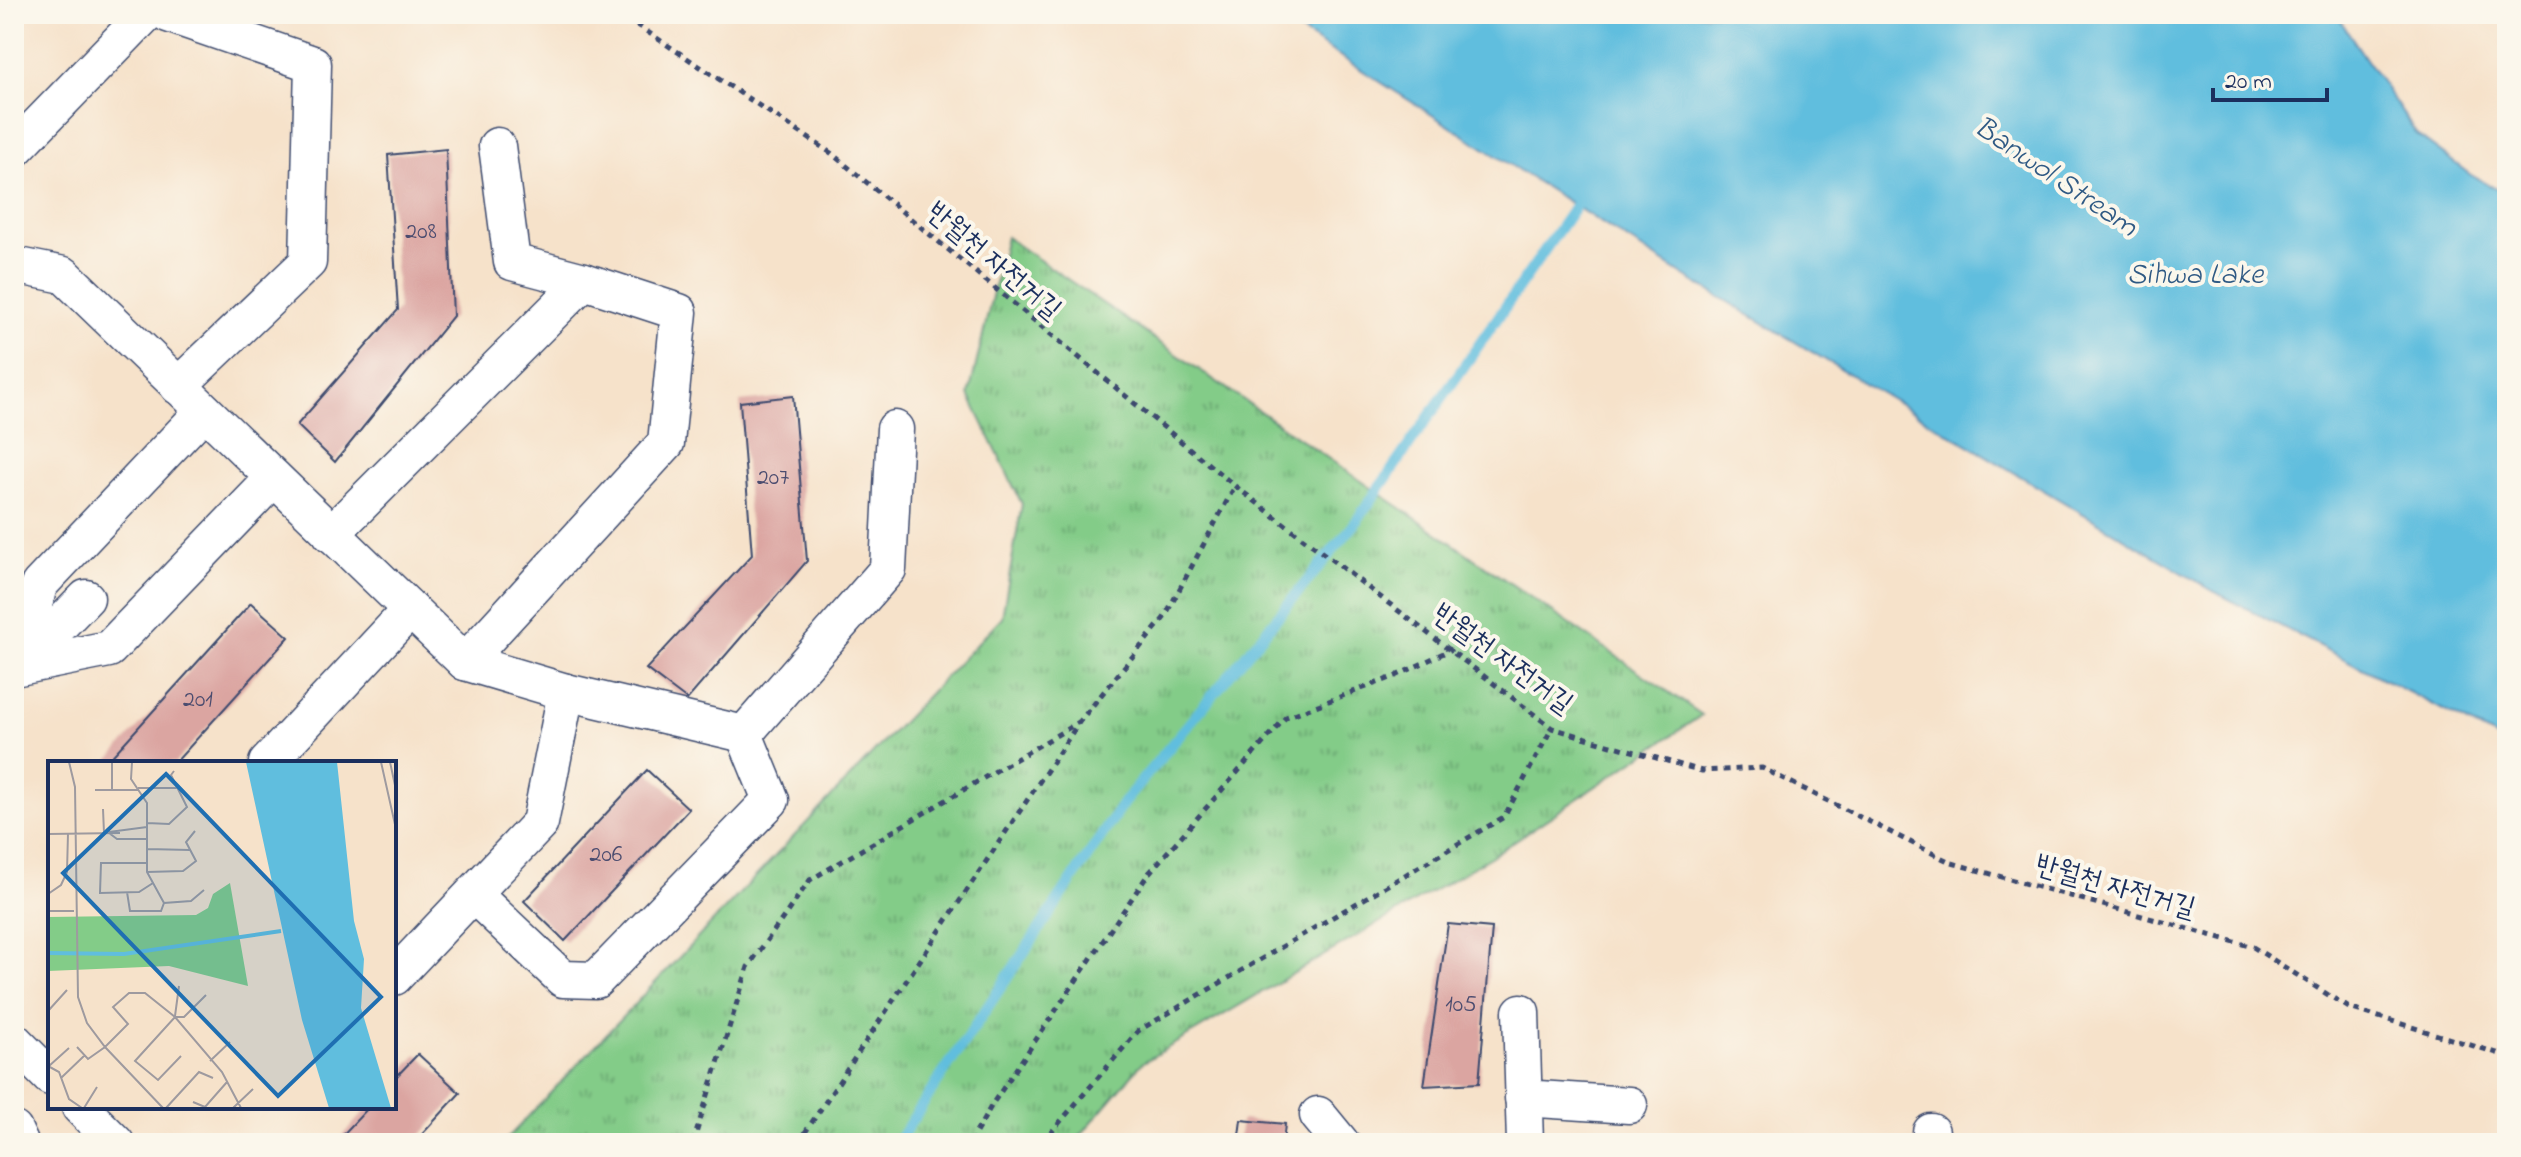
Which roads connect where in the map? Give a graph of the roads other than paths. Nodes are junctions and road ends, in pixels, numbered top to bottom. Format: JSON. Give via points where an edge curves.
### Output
{"nodes":[{"id":1,"x":146,"y":14,"type":"edge"},
{"id":2,"x":168,"y":14,"type":"edge"},
{"id":3,"x":497,"y":146,"type":"dead end"},
{"id":4,"x":14,"y":150,"type":"edge"},
{"id":5,"x":14,"y":265,"type":"edge"},
{"id":6,"x":584,"y":281,"type":"junction"},
{"id":7,"x":178,"y":386,"type":"junction"},
{"id":8,"x":204,"y":411,"type":"junction"},
{"id":9,"x":895,"y":429,"type":"dead end"},
{"id":10,"x":274,"y":478,"type":"junction"},
{"id":11,"x":331,"y":534,"type":"junction"},
{"id":12,"x":86,"y":598,"type":"dead end"},
{"id":13,"x":410,"y":610,"type":"junction"},
{"id":14,"x":465,"y":662,"type":"junction"},
{"id":15,"x":17,"y":670,"type":"edge"},
{"id":16,"x":566,"y":692,"type":"junction"},
{"id":17,"x":744,"y":734,"type":"junction"},
{"id":18,"x":269,"y":761,"type":"edge"},
{"id":19,"x":473,"y":894,"type":"junction"},
{"id":20,"x":396,"y":975,"type":"edge"},
{"id":21,"x":1521,"y":1012,"type":"dead end"},
{"id":22,"x":14,"y":1041,"type":"edge"},
{"id":23,"x":48,"y":1075,"type":"edge"},
{"id":24,"x":1523,"y":1098,"type":"junction"},
{"id":25,"x":1629,"y":1105,"type":"dead end"},
{"id":26,"x":82,"y":1109,"type":"edge"},
{"id":27,"x":1318,"y":1115,"type":"dead end"},
{"id":28,"x":14,"y":1130,"type":"edge"},
{"id":29,"x":20,"y":1143,"type":"edge"},
{"id":30,"x":116,"y":1143,"type":"edge"},
{"id":31,"x":1341,"y":1143,"type":"edge"},
{"id":32,"x":1525,"y":1143,"type":"edge"}],
"edges":[{"from":1,"to":4,"type":"street"},
{"from":2,"to":7,"type":"street","via":[[313,64],[308,262]]},
{"from":3,"to":6,"type":"street","via":[[512,262]]},
{"from":5,"to":7,"type":"street","via":[[64,275]]},
{"from":6,"to":11,"type":"street"},
{"from":6,"to":14,"type":"street","via":[[679,312],[666,443]]},
{"from":7,"to":8,"type":"street"},
{"from":8,"to":10,"type":"street"},
{"from":8,"to":15,"type":"street","via":[[39,585]]},
{"from":9,"to":17,"type":"street","via":[[888,569]]},
{"from":10,"to":11,"type":"street"},
{"from":10,"to":15,"type":"street","via":[[109,649]]},
{"from":11,"to":13,"type":"street"},
{"from":12,"to":15,"type":"street"},
{"from":13,"to":14,"type":"street"},
{"from":13,"to":18,"type":"street"},
{"from":14,"to":16,"type":"street"},
{"from":16,"to":17,"type":"street"},
{"from":16,"to":19,"type":"street","via":[[540,823]]},
{"from":17,"to":19,"type":"street","via":[[771,800],[596,980],[563,979]]},
{"from":19,"to":20,"type":"street"},
{"from":21,"to":24,"type":"street"},
{"from":22,"to":23,"type":"street"},
{"from":24,"to":25,"type":"street"},
{"from":24,"to":32,"type":"street"},
{"from":26,"to":30,"type":"street"},
{"from":27,"to":31,"type":"street"},
{"from":28,"to":29,"type":"street"}]}
